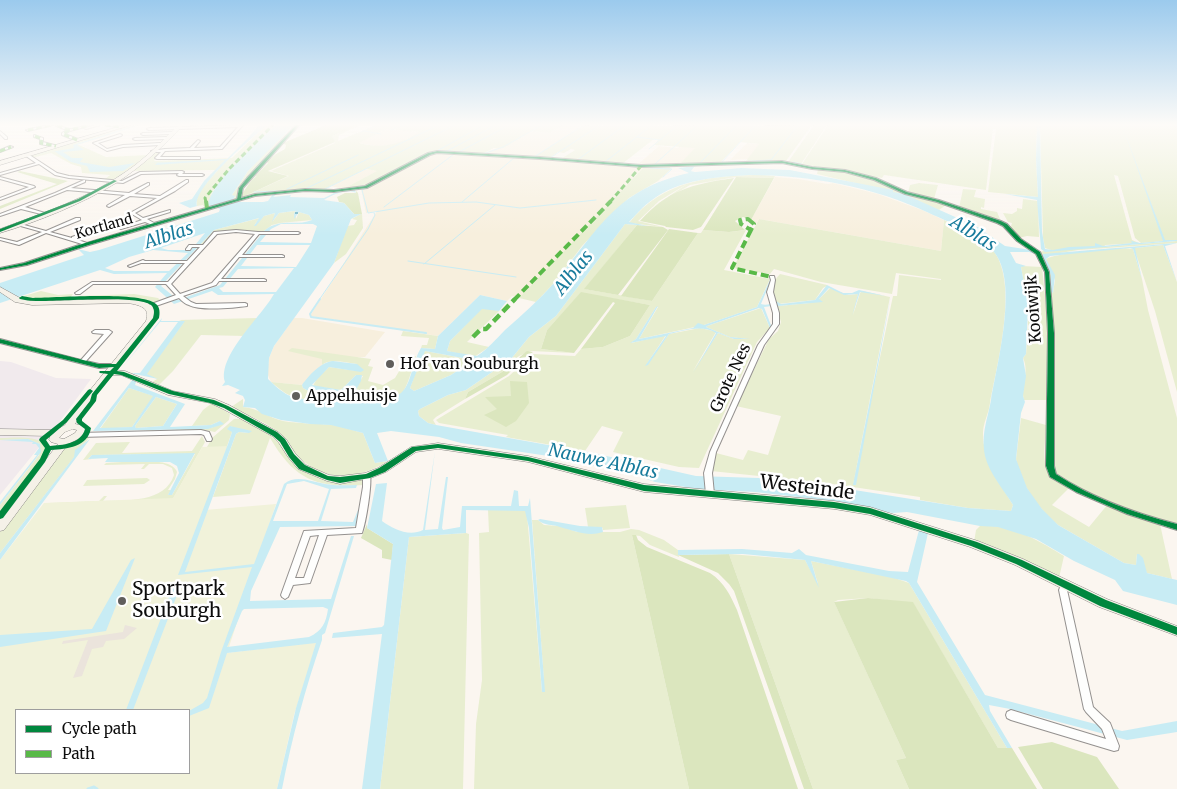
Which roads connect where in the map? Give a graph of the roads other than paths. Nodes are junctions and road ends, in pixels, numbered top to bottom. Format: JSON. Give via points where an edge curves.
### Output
{"nodes":[{"id":1,"x":142,"y":162,"type":"edge"},
{"id":2,"x":264,"y":162,"type":"edge"},
{"id":3,"x":414,"y":162,"type":"edge"},
{"id":4,"x":588,"y":162,"type":"edge"},
{"id":5,"x":747,"y":162,"type":"edge"},
{"id":6,"x":774,"y":162,"type":"edge"},
{"id":7,"x":39,"y":163,"type":"joint"},
{"id":8,"x":202,"y":175,"type":"dead end"},
{"id":9,"x":0,"y":176,"type":"edge"},
{"id":10,"x":69,"y":177,"type":"junction"},
{"id":11,"x":8,"y":180,"type":"junction"},
{"id":12,"x":106,"y":180,"type":"junction"},
{"id":13,"x":84,"y":181,"type":"junction"},
{"id":14,"x":115,"y":181,"type":"junction"},
{"id":15,"x":187,"y":181,"type":"dead end"},
{"id":16,"x":0,"y":183,"type":"edge"},
{"id":17,"x":148,"y":184,"type":"dead end"},
{"id":18,"x":66,"y":189,"type":"junction"},
{"id":19,"x":96,"y":192,"type":"junction"},
{"id":20,"x":0,"y":194,"type":"edge"},
{"id":21,"x":129,"y":194,"type":"junction"},
{"id":22,"x":7,"y":197,"type":"junction"},
{"id":23,"x":160,"y":197,"type":"junction"},
{"id":24,"x":0,"y":199,"type":"edge"},
{"id":25,"x":236,"y":200,"type":"junction"},
{"id":26,"x":109,"y":206,"type":"dead end"},
{"id":27,"x":162,"y":207,"type":"dead end"},
{"id":28,"x":20,"y":208,"type":"junction"},
{"id":29,"x":169,"y":211,"type":"junction"},
{"id":30,"x":44,"y":214,"type":"junction"},
{"id":31,"x":176,"y":214,"type":"dead end"},
{"id":32,"x":0,"y":215,"type":"edge"},
{"id":33,"x":78,"y":219,"type":"dead end"},
{"id":34,"x":145,"y":220,"type":"junction"},
{"id":35,"x":19,"y":224,"type":"junction"},
{"id":36,"x":154,"y":225,"type":"junction"},
{"id":37,"x":103,"y":227,"type":"dead end"},
{"id":38,"x":121,"y":228,"type":"dead end"},
{"id":39,"x":0,"y":231,"type":"edge"},
{"id":40,"x":48,"y":231,"type":"junction"},
{"id":41,"x":258,"y":233,"type":"junction"},
{"id":42,"x":298,"y":233,"type":"dead end"},
{"id":43,"x":74,"y":238,"type":"junction"},
{"id":44,"x":0,"y":239,"type":"edge"},
{"id":45,"x":87,"y":244,"type":"junction"},
{"id":46,"x":203,"y":246,"type":"junction"},
{"id":47,"x":188,"y":249,"type":"dead end"},
{"id":48,"x":241,"y":256,"type":"junction"},
{"id":49,"x":282,"y":256,"type":"dead end"},
{"id":50,"x":147,"y":259,"type":"dead end"},
{"id":51,"x":140,"y":262,"type":"junction"},
{"id":52,"x":186,"y":262,"type":"junction"},
{"id":53,"x":130,"y":266,"type":"dead end"},
{"id":54,"x":0,"y":270,"type":"edge"},
{"id":55,"x":772,"y":277,"type":"dead end"},
{"id":56,"x":98,"y":280,"type":"dead end"},
{"id":57,"x":220,"y":280,"type":"junction"},
{"id":58,"x":265,"y":280,"type":"dead end"},
{"id":59,"x":92,"y":283,"type":"junction"},
{"id":60,"x":167,"y":283,"type":"junction"},
{"id":61,"x":0,"y":289,"type":"edge"},
{"id":62,"x":78,"y":294,"type":"dead end"},
{"id":63,"x":181,"y":298,"type":"junction"},
{"id":64,"x":244,"y":305,"type":"dead end"},
{"id":65,"x":148,"y":307,"type":"junction"},
{"id":66,"x":95,"y":332,"type":"dead end"},
{"id":67,"x":0,"y":341,"type":"edge"},
{"id":68,"x":83,"y":361,"type":"junction"},
{"id":69,"x":111,"y":369,"type":"junction"},
{"id":70,"x":69,"y":427,"type":"junction"},
{"id":71,"x":0,"y":432,"type":"edge"},
{"id":72,"x":57,"y":432,"type":"junction"},
{"id":73,"x":79,"y":435,"type":"junction"},
{"id":74,"x":209,"y":438,"type":"dead end"},
{"id":75,"x":65,"y":442,"type":"junction"},
{"id":76,"x":367,"y":476,"type":"junction"},
{"id":77,"x":710,"y":493,"type":"junction"},
{"id":78,"x":0,"y":527,"type":"edge"},
{"id":79,"x":1177,"y":527,"type":"edge"},
{"id":80,"x":324,"y":533,"type":"junction"},
{"id":81,"x":290,"y":582,"type":"junction"},
{"id":82,"x":1065,"y":584,"type":"junction"},
{"id":83,"x":285,"y":595,"type":"dead end"},
{"id":84,"x":1177,"y":631,"type":"edge"},
{"id":85,"x":1011,"y":715,"type":"dead end"}],
"edges":[{"from":1,"to":14,"type":"street"},
{"from":2,"to":25,"type":"street","via":[[248,179]]},
{"from":3,"to":25,"type":"street","name":"Kooiwijk","via":[[362,188],[261,194]]},
{"from":4,"to":5,"type":"street","name":"Kooiwijk","via":[[640,166]]},
{"from":6,"to":79,"type":"street","name":"Kooiwijk","via":[[845,171],[875,179],[902,192],[999,222],[1038,254],[1047,272],[1050,311],[1050,466],[1053,475],[1077,489]]},
{"from":7,"to":9,"type":"street"},
{"from":7,"to":10,"type":"street","via":[[59,176]]},
{"from":8,"to":14,"type":"street","via":[[144,173],[124,182]]},
{"from":9,"to":11,"type":"street"},
{"from":10,"to":12,"type":"street"},
{"from":10,"to":13,"type":"street","via":[[64,179]]},
{"from":11,"to":16,"type":"street"},
{"from":11,"to":22,"type":"street","via":[[33,187]]},
{"from":12,"to":13,"type":"street"},
{"from":12,"to":14,"type":"street"},
{"from":13,"to":18,"type":"street"},
{"from":14,"to":19,"type":"street"},
{"from":15,"to":23,"type":"street"},
{"from":17,"to":21,"type":"street"},
{"from":18,"to":19,"type":"street"},
{"from":18,"to":28,"type":"street"},
{"from":19,"to":21,"type":"street"},
{"from":19,"to":30,"type":"street"},
{"from":20,"to":22,"type":"street"},
{"from":21,"to":23,"type":"street"},
{"from":21,"to":26,"type":"street"},
{"from":22,"to":24,"type":"street"},
{"from":23,"to":34,"type":"street","via":[[132,213]]},
{"from":25,"to":36,"type":"street","name":"Kortland"},
{"from":27,"to":29,"type":"street"},
{"from":28,"to":30,"type":"street"},
{"from":28,"to":32,"type":"street"},
{"from":29,"to":31,"type":"street"},
{"from":29,"to":34,"type":"street"},
{"from":30,"to":35,"type":"street"},
{"from":33,"to":40,"type":"street"},
{"from":34,"to":36,"type":"street"},
{"from":34,"to":38,"type":"street"},
{"from":35,"to":39,"type":"street"},
{"from":35,"to":40,"type":"street"},
{"from":36,"to":45,"type":"street","name":"Kortland"},
{"from":37,"to":43,"type":"street"},
{"from":40,"to":43,"type":"street"},
{"from":40,"to":44,"type":"street","via":[[19,244]]},
{"from":41,"to":42,"type":"street"},
{"from":41,"to":46,"type":"street","via":[[216,233]]},
{"from":41,"to":48,"type":"street"},
{"from":43,"to":45,"type":"street"},
{"from":45,"to":54,"type":"street","name":"Kortland"},
{"from":46,"to":47,"type":"street"},
{"from":46,"to":52,"type":"street"},
{"from":48,"to":49,"type":"street"},
{"from":48,"to":57,"type":"street"},
{"from":50,"to":51,"type":"street"},
{"from":51,"to":52,"type":"street"},
{"from":51,"to":53,"type":"street"},
{"from":52,"to":60,"type":"street"},
{"from":55,"to":77,"type":"street","name":"Grote Nes","via":[[770,292],[776,319],[774,328],[761,345],[713,452],[708,475]]},
{"from":56,"to":59,"type":"street"},
{"from":57,"to":58,"type":"street"},
{"from":57,"to":63,"type":"street"},
{"from":59,"to":60,"type":"street"},
{"from":59,"to":62,"type":"street"},
{"from":60,"to":63,"type":"street"},
{"from":61,"to":65,"type":"street","via":[[18,300],[32,303],[133,301]]},
{"from":63,"to":64,"type":"street","via":[[193,306]]},
{"from":63,"to":65,"type":"street"},
{"from":65,"to":69,"type":"street","via":[[152,315],[150,321]]},
{"from":66,"to":68,"type":"street","via":[[109,332]]},
{"from":67,"to":68,"type":"street"},
{"from":68,"to":69,"type":"street"},
{"from":69,"to":70,"type":"street"},
{"from":69,"to":76,"type":"street","via":[[171,392],[226,407],[275,434],[302,467],[316,474],[340,480]]},
{"from":70,"to":72,"type":"street"},
{"from":70,"to":73,"type":"street","via":[[81,427]]},
{"from":71,"to":72,"type":"street"},
{"from":72,"to":75,"type":"street","via":[[54,440]]},
{"from":73,"to":74,"type":"street","via":[[97,436],[95,440],[198,436],[201,432]]},
{"from":73,"to":75,"type":"street"},
{"from":75,"to":78,"type":"street"},
{"from":76,"to":77,"type":"street","name":"Westeinde","via":[[414,449],[438,446],[528,459],[644,488]]},
{"from":76,"to":80,"type":"street","via":[[359,531]]},
{"from":77,"to":82,"type":"street","name":"Westeinde","via":[[834,505],[870,512],[974,544]]},
{"from":80,"to":81,"type":"street","via":[[307,581]]},
{"from":80,"to":81,"type":"street","via":[[307,533]]},
{"from":81,"to":83,"type":"street"},
{"from":82,"to":84,"type":"street","name":"Westeinde","via":[[1103,603]]},
{"from":82,"to":85,"type":"street","via":[[1063,590],[1068,615],[1090,709],[1106,726],[1114,746]]}]}
